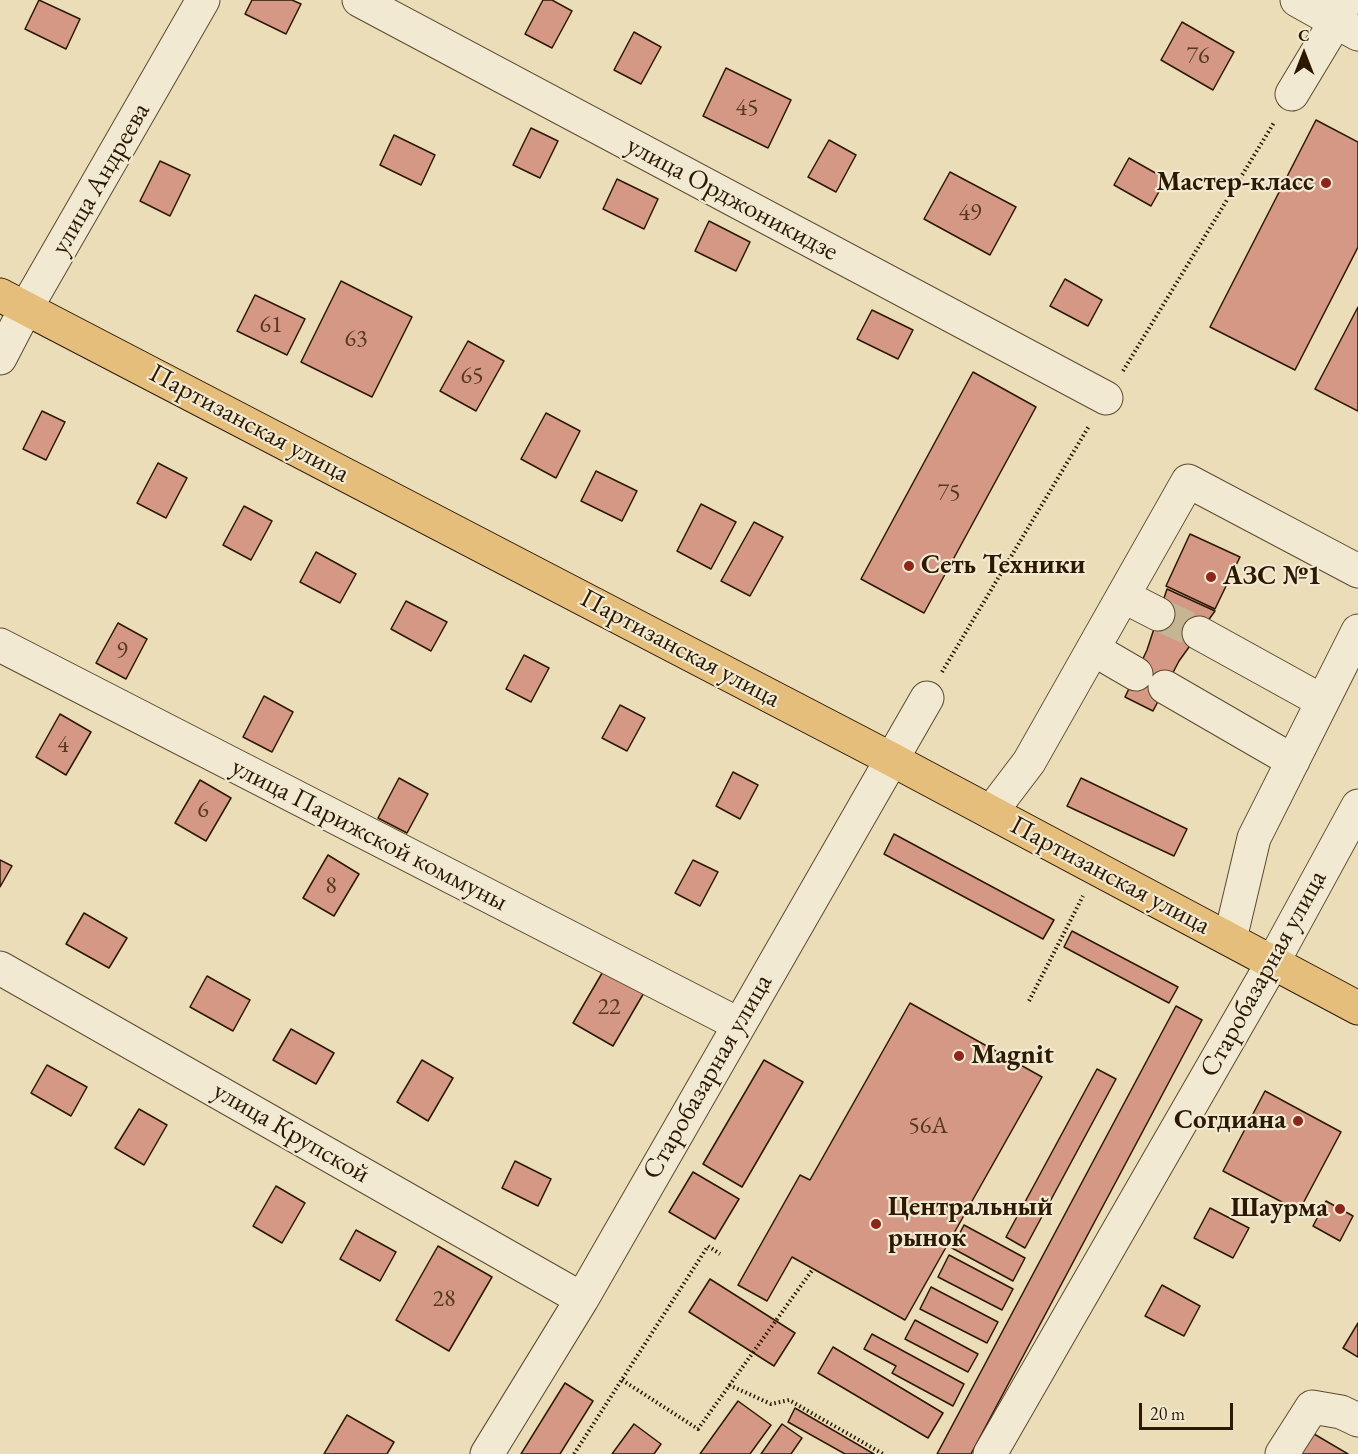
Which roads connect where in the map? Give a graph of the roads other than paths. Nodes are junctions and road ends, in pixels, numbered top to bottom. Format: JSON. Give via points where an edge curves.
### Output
{"nodes":[{"id":1,"x":203,"y":0,"type":"edge"},
{"id":2,"x":358,"y":0,"type":"edge"},
{"id":3,"x":1297,"y":0,"type":"edge"},
{"id":4,"x":1347,"y":18,"type":"edge"},
{"id":5,"x":1292,"y":94,"type":"dead end"},
{"id":6,"x":13,"y":302,"type":"edge"},
{"id":7,"x":0,"y":358,"type":"edge"},
{"id":8,"x":1106,"y":398,"type":"dead end"},
{"id":9,"x":1358,"y":571,"type":"edge"},
{"id":10,"x":1123,"y":596,"type":"junction"},
{"id":11,"x":1158,"y":614,"type":"tunnel mouth"},
{"id":12,"x":1358,"y":631,"type":"edge"},
{"id":13,"x":1199,"y":633,"type":"tunnel mouth"},
{"id":14,"x":0,"y":645,"type":"edge"},
{"id":15,"x":1093,"y":649,"type":"junction"},
{"id":16,"x":1136,"y":674,"type":"dead end"},
{"id":17,"x":1165,"y":687,"type":"dead end"},
{"id":18,"x":927,"y":698,"type":"dead end"},
{"id":19,"x":1322,"y":700,"type":"junction"},
{"id":20,"x":891,"y":759,"type":"junction"},
{"id":21,"x":1293,"y":761,"type":"junction"},
{"id":22,"x":1358,"y":806,"type":"edge"},
{"id":23,"x":991,"y":812,"type":"junction"},
{"id":24,"x":1230,"y":939,"type":"junction"},
{"id":25,"x":1273,"y":962,"type":"junction"},
{"id":26,"x":0,"y":968,"type":"edge"},
{"id":27,"x":1358,"y":1008,"type":"edge"},
{"id":28,"x":738,"y":1024,"type":"junction"},
{"id":29,"x":582,"y":1299,"type":"junction"},
{"id":30,"x":1358,"y":1420,"type":"edge"},
{"id":31,"x":487,"y":1454,"type":"edge"},
{"id":32,"x":990,"y":1454,"type":"edge"},
{"id":33,"x":1282,"y":1454,"type":"edge"}],
"edges":[{"from":1,"to":6,"type":"street","name":"улица Андреева"},
{"from":2,"to":8,"type":"street","name":"улица Орджоникидзе"},
{"from":3,"to":4,"type":"street"},
{"from":4,"to":5,"type":"street"},
{"from":6,"to":7,"type":"street","name":"улица Андреева"},
{"from":6,"to":20,"type":"main road","name":"Партизанская улица"},
{"from":9,"to":10,"type":"street","via":[[1188,481]]},
{"from":10,"to":11,"type":"street"},
{"from":10,"to":15,"type":"street"},
{"from":12,"to":19,"type":"street"},
{"from":13,"to":19,"type":"street"},
{"from":14,"to":28,"type":"street","name":"улица Парижской коммуны"},
{"from":15,"to":16,"type":"street"},
{"from":15,"to":23,"type":"street","via":[[1029,762]]},
{"from":17,"to":21,"type":"street"},
{"from":18,"to":20,"type":"street","name":"Старобазарная улица"},
{"from":19,"to":21,"type":"street"},
{"from":20,"to":23,"type":"main road","name":"Партизанская улица"},
{"from":20,"to":28,"type":"street","name":"Старобазарная улица"},
{"from":21,"to":24,"type":"street","via":[[1254,838]]},
{"from":22,"to":25,"type":"street","name":"Старобазарная улица"},
{"from":23,"to":24,"type":"main road","name":"Партизанская улица"},
{"from":24,"to":25,"type":"main road","name":"Партизанская улица"},
{"from":25,"to":27,"type":"main road","name":"Партизанская улица"},
{"from":25,"to":32,"type":"street","name":"Старобазарная улица"},
{"from":26,"to":29,"type":"street","name":"улица Крупской"},
{"from":28,"to":29,"type":"street","name":"Старобазарная улица"},
{"from":29,"to":31,"type":"street","name":"Старобазарная улица"},
{"from":30,"to":33,"type":"street","via":[[1341,1412],[1312,1407]]}]}
